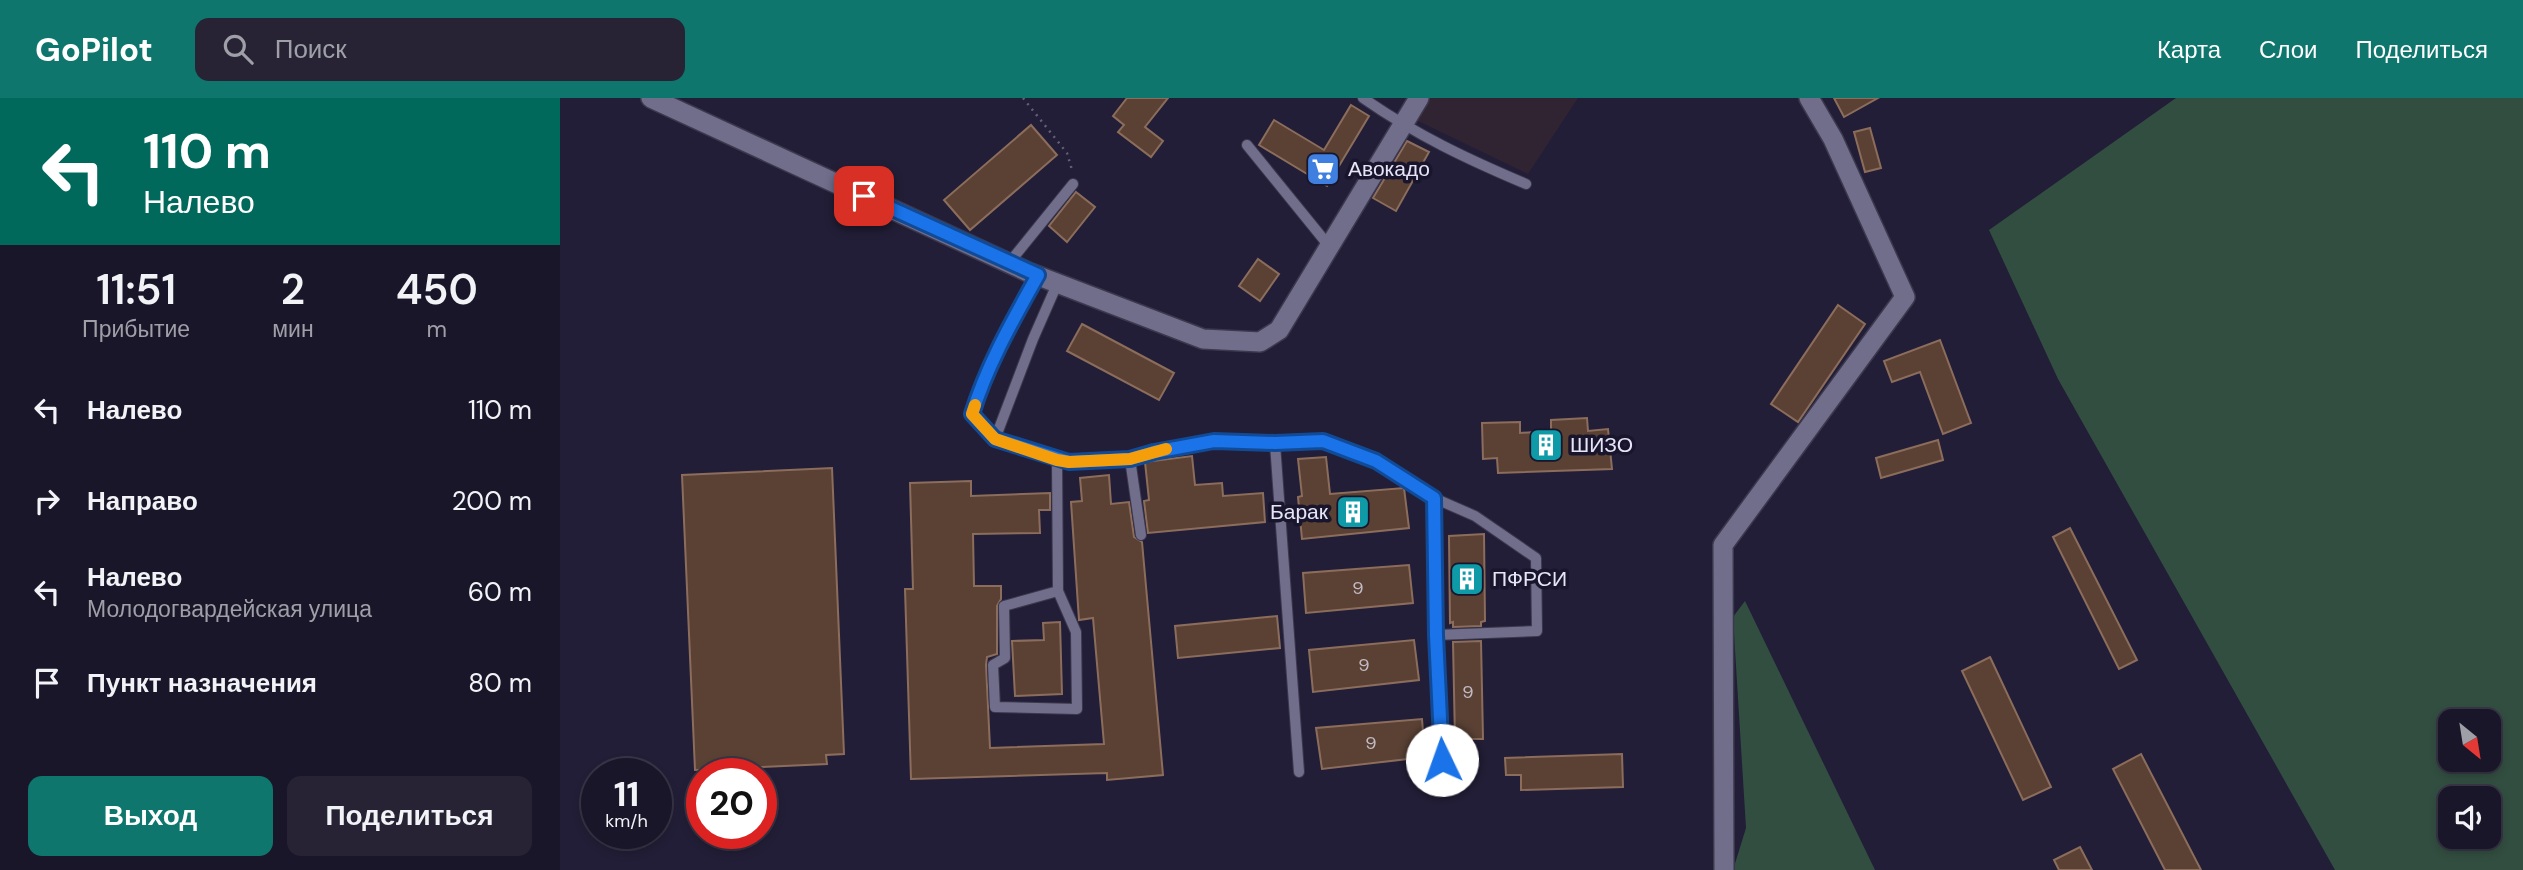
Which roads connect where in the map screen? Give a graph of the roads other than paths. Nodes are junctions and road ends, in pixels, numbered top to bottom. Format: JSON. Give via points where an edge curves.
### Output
{"nodes":[{"id":1,"x":651,"y":98,"type":"edge"},
{"id":2,"x":1363,"y":98,"type":"edge"},
{"id":3,"x":1419,"y":98,"type":"edge"},
{"id":4,"x":1809,"y":98,"type":"edge"},
{"id":5,"x":1402,"y":126,"type":"junction"},
{"id":6,"x":1247,"y":145,"type":"dead end"},
{"id":7,"x":1073,"y":184,"type":"road end"},
{"id":8,"x":1526,"y":184,"type":"dead end"},
{"id":9,"x":1329,"y":246,"type":"junction"},
{"id":10,"x":1009,"y":263,"type":"junction"},
{"id":11,"x":1038,"y":275,"type":"junction"},
{"id":12,"x":1058,"y":282,"type":"junction"},
{"id":13,"x":995,"y":439,"type":"junction"},
{"id":14,"x":1275,"y":443,"type":"junction"},
{"id":15,"x":1130,"y":459,"type":"junction"},
{"id":16,"x":1057,"y":460,"type":"junction"},
{"id":17,"x":1434,"y":498,"type":"junction"},
{"id":18,"x":1141,"y":535,"type":"dead end"},
{"id":19,"x":1058,"y":591,"type":"junction"},
{"id":20,"x":1436,"y":635,"type":"junction"},
{"id":21,"x":1442,"y":760,"type":"dead end"},
{"id":22,"x":1299,"y":772,"type":"dead end"},
{"id":23,"x":1724,"y":870,"type":"edge"}],
"edges":[{"from":1,"to":10,"type":"street"},
{"from":2,"to":5,"type":"lane"},
{"from":3,"to":5,"type":"street"},
{"from":4,"to":23,"type":"street","via":[[1833,139],[1905,298],[1723,545]]},
{"from":5,"to":8,"type":"lane","via":[[1464,159]]},
{"from":5,"to":9,"type":"street"},
{"from":6,"to":9,"type":"lane"},
{"from":7,"to":10,"type":"lane"},
{"from":9,"to":12,"type":"street","via":[[1279,330],[1260,342],[1203,339]]},
{"from":10,"to":11,"type":"street"},
{"from":11,"to":12,"type":"street"},
{"from":11,"to":13,"type":"lane","via":[[978,393],[972,414]]},
{"from":12,"to":13,"type":"lane"},
{"from":13,"to":16,"type":"lane"},
{"from":14,"to":15,"type":"lane","via":[[1214,441]]},
{"from":14,"to":17,"type":"lane","via":[[1323,441],[1376,461]]},
{"from":14,"to":22,"type":"lane"},
{"from":15,"to":16,"type":"lane"},
{"from":15,"to":18,"type":"lane"},
{"from":16,"to":19,"type":"lane"},
{"from":17,"to":20,"type":"lane"},
{"from":17,"to":20,"type":"lane","via":[[1475,516],[1536,558],[1537,631]]},
{"from":19,"to":19,"type":"lane","via":[[1076,632],[1077,709],[995,707],[993,665],[1005,658],[1003,606]]},
{"from":20,"to":21,"type":"lane"}]}
